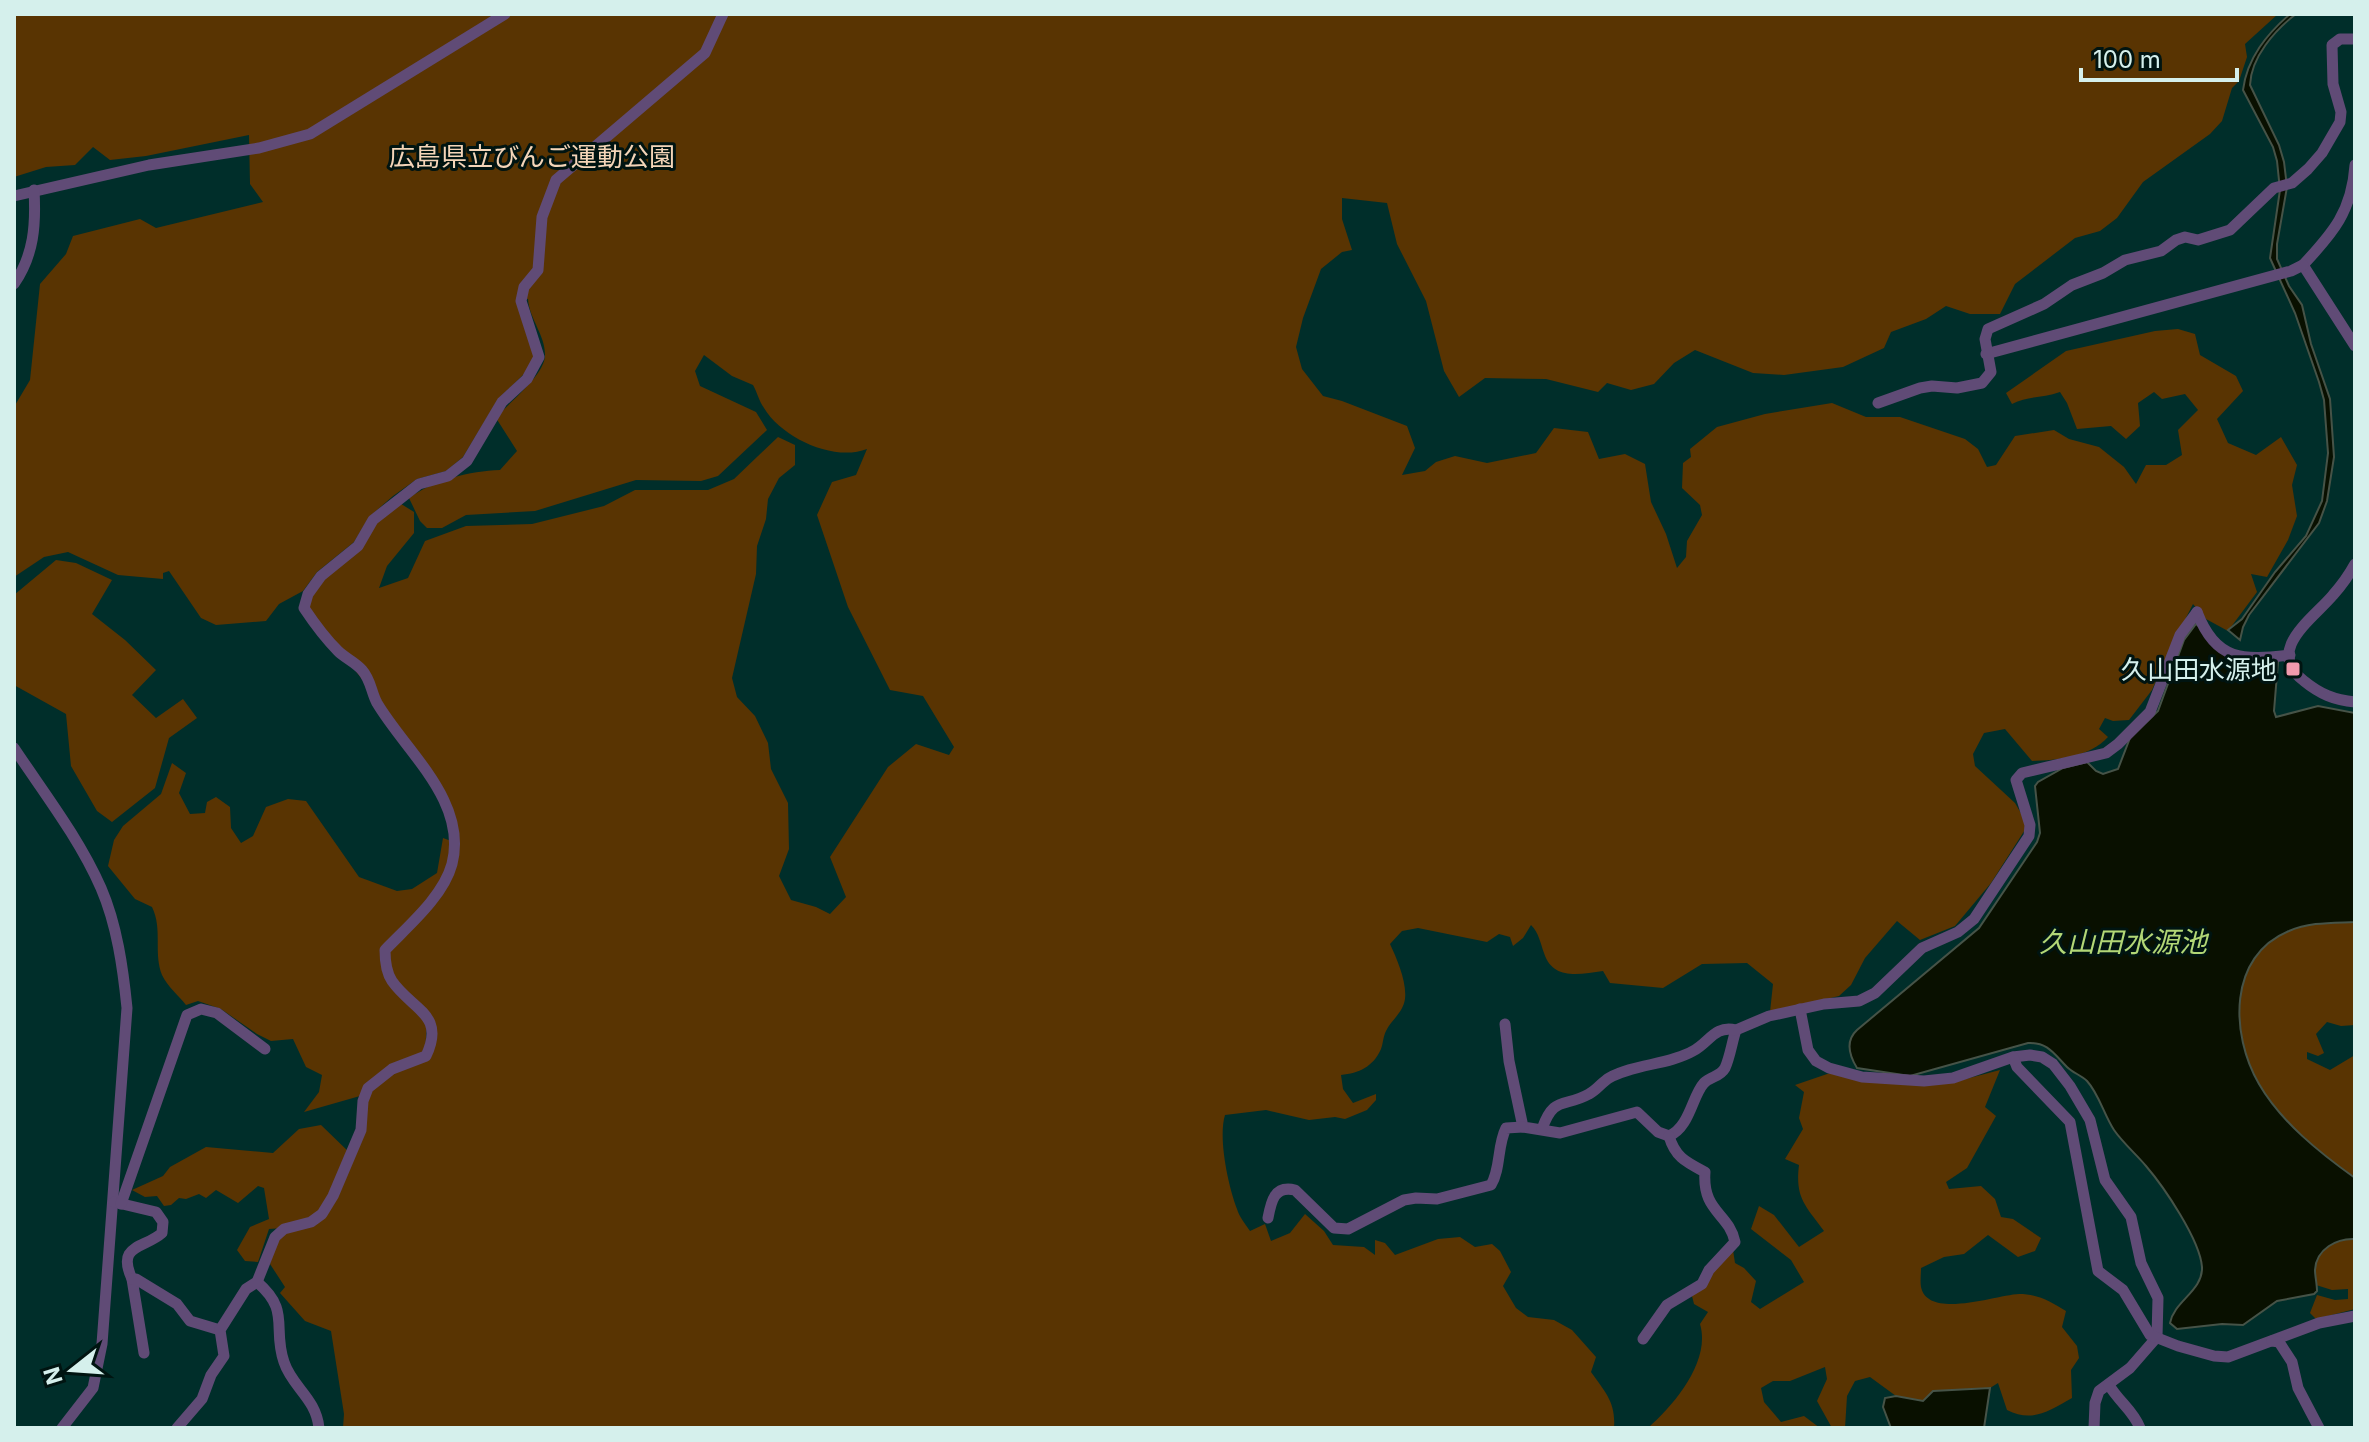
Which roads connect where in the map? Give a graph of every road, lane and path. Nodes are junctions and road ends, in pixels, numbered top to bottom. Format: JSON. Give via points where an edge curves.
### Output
{"nodes":[{"id":1,"x":505,"y":14,"type":"edge"},
{"id":2,"x":723,"y":14,"type":"edge"},
{"id":3,"x":2355,"y":39,"type":"edge"},
{"id":4,"x":2355,"y":165,"type":"edge"},
{"id":5,"x":34,"y":190,"type":"junction"},
{"id":6,"x":14,"y":196,"type":"edge"},
{"id":7,"x":2303,"y":265,"type":"junction"},
{"id":8,"x":14,"y":284,"type":"edge"},
{"id":9,"x":2350,"y":330,"type":"edge"},
{"id":10,"x":2355,"y":346,"type":"edge"},
{"id":11,"x":1986,"y":354,"type":"junction"},
{"id":12,"x":1878,"y":403,"type":"dead end"},
{"id":13,"x":2355,"y":564,"type":"edge"},
{"id":14,"x":2285,"y":656,"type":"junction"},
{"id":15,"x":2355,"y":702,"type":"edge"},
{"id":16,"x":14,"y":748,"type":"edge"},
{"id":17,"x":1800,"y":1009,"type":"junction"},
{"id":18,"x":1505,"y":1024,"type":"dead end"},
{"id":19,"x":1736,"y":1030,"type":"junction"},
{"id":20,"x":265,"y":1049,"type":"dead end"},
{"id":21,"x":2013,"y":1057,"type":"junction"},
{"id":22,"x":1523,"y":1127,"type":"junction"},
{"id":23,"x":1542,"y":1129,"type":"junction"},
{"id":24,"x":1669,"y":1136,"type":"junction"},
{"id":25,"x":117,"y":1203,"type":"junction"},
{"id":26,"x":1268,"y":1218,"type":"dead end"},
{"id":27,"x":132,"y":1279,"type":"junction"},
{"id":28,"x":257,"y":1282,"type":"junction"},
{"id":29,"x":2355,"y":1316,"type":"edge"},
{"id":30,"x":220,"y":1330,"type":"junction"},
{"id":31,"x":2157,"y":1337,"type":"junction"},
{"id":32,"x":1643,"y":1339,"type":"dead end"},
{"id":33,"x":2272,"y":1341,"type":"junction"},
{"id":34,"x":144,"y":1353,"type":"dead end"},
{"id":35,"x":2109,"y":1385,"type":"junction"},
{"id":36,"x":62,"y":1428,"type":"edge"},
{"id":37,"x":177,"y":1428,"type":"edge"},
{"id":38,"x":319,"y":1428,"type":"edge"},
{"id":39,"x":2094,"y":1428,"type":"edge"},
{"id":40,"x":2140,"y":1428,"type":"edge"},
{"id":41,"x":2319,"y":1428,"type":"edge"}],
"edges":[{"from":1,"to":5,"type":"street","via":[[310,134]]},
{"from":2,"to":28,"type":"street","via":[[696,62],[556,180],[542,217],[538,270],[524,287],[521,301],[539,357],[532,371],[502,402],[467,461],[396,500],[308,594],[304,608],[369,679],[376,701],[439,790],[455,842],[451,867],[436,893],[385,950],[391,980],[429,1018],[433,1029],[426,1056],[392,1069],[368,1088],[361,1130],[333,1196],[311,1222],[275,1237]]},
{"from":3,"to":11,"type":"street","via":[[2332,45],[2340,122],[2292,183],[2274,188],[2230,230],[2198,240],[2185,237],[2161,251],[2125,260],[1988,329]]},
{"from":4,"to":7,"type":"street","via":[[2349,204],[2331,235]]},
{"from":5,"to":6,"type":"street"},
{"from":5,"to":8,"type":"street","via":[[31,252]]},
{"from":7,"to":9,"type":"street"},
{"from":7,"to":11,"type":"street"},
{"from":9,"to":10,"type":"street"},
{"from":11,"to":12,"type":"street","via":[[1991,372],[1982,383],[1920,388]]},
{"from":13,"to":14,"type":"street"},
{"from":14,"to":15,"type":"street","via":[[2295,673],[2324,696]]},
{"from":14,"to":17,"type":"street","via":[[2253,660],[2231,654],[2213,641],[2197,612],[2180,635],[2150,712],[2118,744],[2106,753],[2022,773],[2016,780],[2029,836],[1974,919],[1922,948],[1875,993],[1859,1001]]},
{"from":16,"to":25,"type":"street","via":[[88,861],[103,892],[123,964],[127,1008]]},
{"from":17,"to":19,"type":"street"},
{"from":17,"to":21,"type":"street","via":[[1808,1050],[1816,1061],[1862,1077],[1953,1078]]},
{"from":18,"to":22,"type":"street"},
{"from":19,"to":23,"type":"street","via":[[1716,1031],[1694,1051],[1610,1078],[1589,1094],[1559,1104],[1548,1112]]},
{"from":19,"to":24,"type":"street","via":[[1725,1067],[1704,1083],[1695,1105]]},
{"from":20,"to":25,"type":"street","via":[[217,1013],[201,1009],[187,1015]]},
{"from":21,"to":31,"type":"street","via":[[2070,1122],[2098,1271],[2123,1290],[2150,1335]]},
{"from":21,"to":31,"type":"street","via":[[2042,1057],[2053,1064],[2090,1120],[2105,1180],[2131,1217],[2141,1263],[2158,1298]]},
{"from":22,"to":23,"type":"street"},
{"from":22,"to":26,"type":"street","via":[[1506,1128],[1501,1137],[1491,1185],[1437,1199],[1404,1200],[1340,1230],[1286,1188],[1271,1200]]},
{"from":23,"to":24,"type":"street","via":[[1560,1133],[1637,1112]]},
{"from":24,"to":32,"type":"street","via":[[1681,1160],[1705,1172],[1707,1200],[1735,1242],[1702,1284],[1667,1305]]},
{"from":25,"to":27,"type":"street","via":[[156,1212],[163,1222],[162,1233],[128,1255]]},
{"from":25,"to":36,"type":"street","via":[[93,1388]]},
{"from":27,"to":30,"type":"street","via":[[177,1304],[190,1321]]},
{"from":27,"to":34,"type":"street"},
{"from":28,"to":30,"type":"street","via":[[246,1289]]},
{"from":28,"to":38,"type":"street","via":[[277,1303],[284,1362],[314,1407]]},
{"from":29,"to":33,"type":"street"},
{"from":30,"to":37,"type":"street","via":[[224,1356],[202,1399]]},
{"from":31,"to":33,"type":"street","via":[[2228,1357]]},
{"from":31,"to":35,"type":"street"},
{"from":33,"to":41,"type":"street","via":[[2287,1353]]},
{"from":35,"to":39,"type":"street","via":[[2099,1391]]},
{"from":35,"to":40,"type":"street","via":[[2135,1413]]}]}
